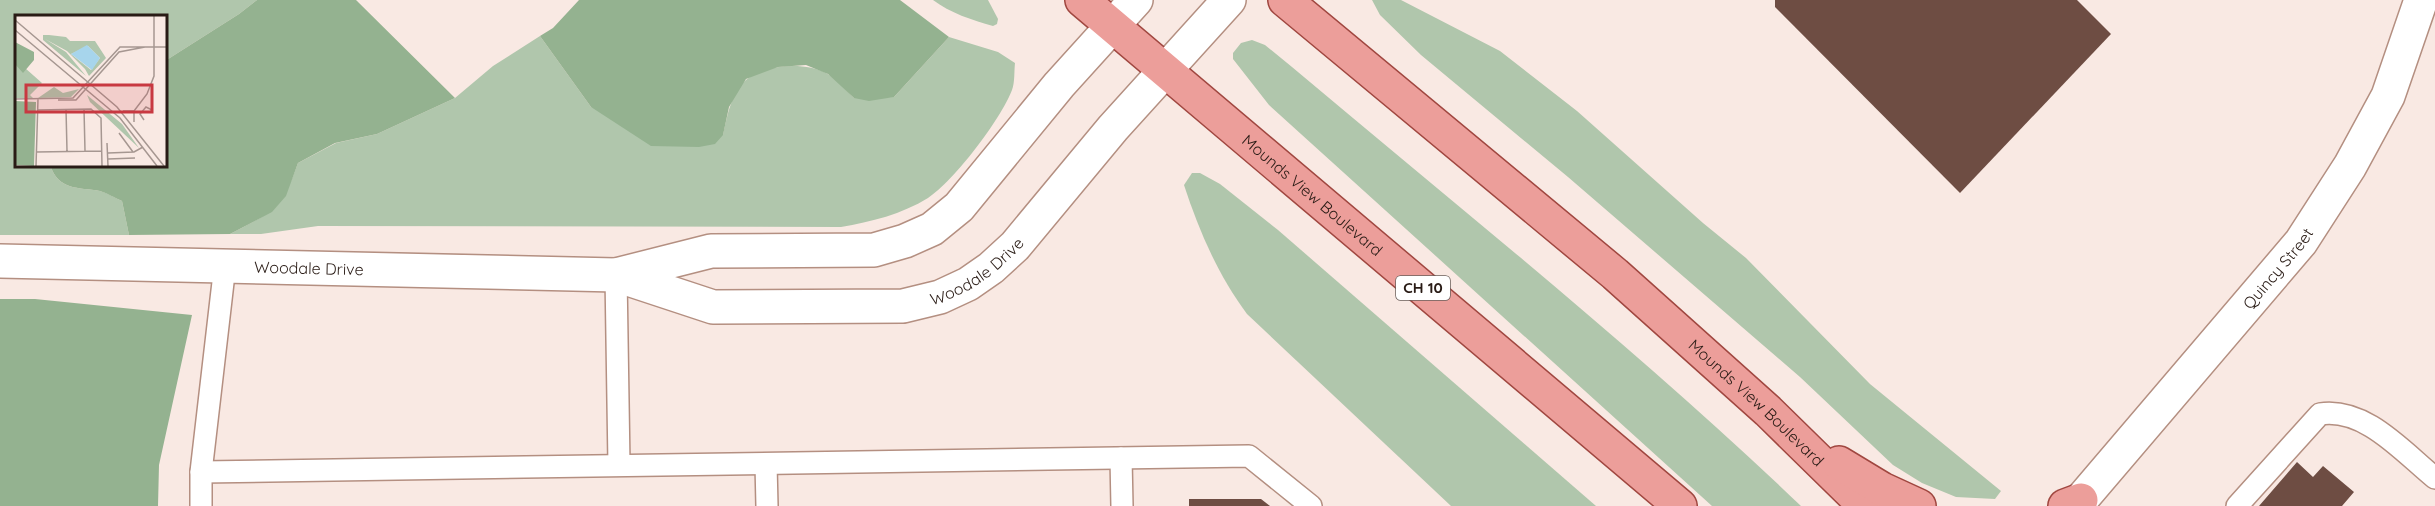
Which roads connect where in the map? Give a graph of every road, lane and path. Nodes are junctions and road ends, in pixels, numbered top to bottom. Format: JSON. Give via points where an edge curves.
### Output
{"nodes":[{"id":1,"x":1082,"y":0,"type":"edge"},
{"id":2,"x":1136,"y":0,"type":"edge"},
{"id":3,"x":1230,"y":0,"type":"edge"},
{"id":4,"x":1286,"y":0,"type":"edge"},
{"id":5,"x":2421,"y":0,"type":"edge"},
{"id":6,"x":1113,"y":26,"type":"junction"},
{"id":7,"x":1165,"y":70,"type":"junction"},
{"id":8,"x":0,"y":261,"type":"edge"},
{"id":9,"x":225,"y":265,"type":"junction"},
{"id":10,"x":616,"y":275,"type":"junction"},
{"id":11,"x":1768,"y":411,"type":"junction"},
{"id":12,"x":1121,"y":458,"type":"junction"},
{"id":13,"x":766,"y":464,"type":"junction"},
{"id":14,"x":619,"y":465,"type":"junction"},
{"id":15,"x":201,"y":472,"type":"junction"},
{"id":16,"x":2435,"y":478,"type":"edge"},
{"id":17,"x":2075,"y":504,"type":"edge"},
{"id":18,"x":201,"y":506,"type":"edge"},
{"id":19,"x":767,"y":506,"type":"edge"},
{"id":20,"x":1122,"y":506,"type":"edge"},
{"id":21,"x":1311,"y":506,"type":"edge"},
{"id":22,"x":1680,"y":506,"type":"edge"},
{"id":23,"x":1864,"y":506,"type":"edge"},
{"id":24,"x":1919,"y":506,"type":"edge"},
{"id":25,"x":2237,"y":506,"type":"edge"}],
"edges":[{"from":1,"to":6,"type":"main road","name":"Mounds View Boulevard","number":"CH 10"},
{"from":2,"to":6,"type":"street","name":"Woodale Drive"},
{"from":3,"to":7,"type":"street","name":"Woodale Drive"},
{"from":4,"to":11,"type":"main road","name":"Mounds View Boulevard","via":[[1615,274]]},
{"from":5,"to":17,"type":"street","name":"Quincy Street","via":[[2388,96],[2350,166],[2301,242]]},
{"from":6,"to":7,"type":"main road","name":"Mounds View Boulevard","number":"CH 10"},
{"from":6,"to":10,"type":"street","name":"Woodale Drive","via":[[959,207],[932,229],[874,250],[711,251]]},
{"from":7,"to":10,"type":"street","name":"Woodale Drive","via":[[1015,246],[968,284],[940,297],[903,306],[713,307]]},
{"from":7,"to":22,"type":"main road","name":"Mounds View Boulevard","number":"CH 10"},
{"from":8,"to":9,"type":"street","name":"Woodale Drive"},
{"from":9,"to":10,"type":"street","name":"Woodale Drive"},
{"from":9,"to":15,"type":"lane"},
{"from":10,"to":14,"type":"lane"},
{"from":11,"to":23,"type":"main road","name":"Mounds View Boulevard"},
{"from":11,"to":24,"type":"main road","via":[[1881,489]]},
{"from":12,"to":13,"type":"lane"},
{"from":12,"to":20,"type":"lane"},
{"from":12,"to":21,"type":"lane","via":[[1250,456]]},
{"from":13,"to":14,"type":"lane"},
{"from":13,"to":19,"type":"lane"},
{"from":14,"to":15,"type":"lane"},
{"from":15,"to":18,"type":"lane"},
{"from":16,"to":25,"type":"lane","via":[[2359,418],[2327,413],[2320,414]]}]}
